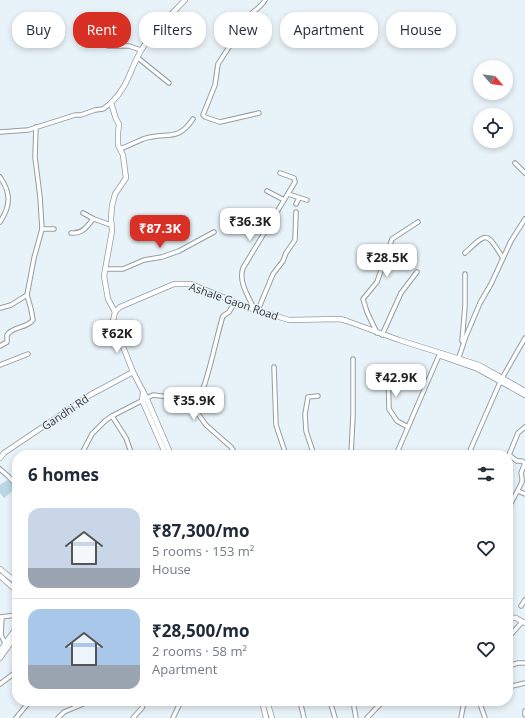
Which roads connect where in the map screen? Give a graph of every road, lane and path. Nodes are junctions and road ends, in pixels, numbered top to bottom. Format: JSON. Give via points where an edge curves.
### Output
{"nodes":[{"id":1,"x":186,"y":0,"type":"edge"},
{"id":2,"x":265,"y":0,"type":"edge"},
{"id":3,"x":131,"y":46,"type":"edge"},
{"id":4,"x":141,"y":50,"type":"junction"},
{"id":5,"x":138,"y":58,"type":"junction"},
{"id":6,"x":169,"y":83,"type":"dead end"},
{"id":7,"x":111,"y":103,"type":"junction"},
{"id":8,"x":259,"y":113,"type":"dead end"},
{"id":9,"x":193,"y":119,"type":"dead end"},
{"id":10,"x":36,"y":127,"type":"junction"},
{"id":11,"x":0,"y":132,"type":"edge"},
{"id":12,"x":120,"y":149,"type":"junction"},
{"id":13,"x":515,"y":163,"type":"dead end"},
{"id":14,"x":280,"y":173,"type":"dead end"},
{"id":15,"x":525,"y":173,"type":"edge"},
{"id":16,"x":0,"y":177,"type":"edge"},
{"id":17,"x":267,"y":191,"type":"dead end"},
{"id":18,"x":288,"y":194,"type":"junction"},
{"id":19,"x":299,"y":198,"type":"junction"},
{"id":20,"x":284,"y":200,"type":"junction"},
{"id":21,"x":307,"y":200,"type":"dead end"},
{"id":22,"x":296,"y":204,"type":"dead end"},
{"id":23,"x":296,"y":212,"type":"dead end"},
{"id":24,"x":83,"y":213,"type":"dead end"},
{"id":25,"x":93,"y":219,"type":"junction"},
{"id":26,"x":525,"y":219,"type":"edge"},
{"id":27,"x":0,"y":222,"type":"edge"},
{"id":28,"x":418,"y":222,"type":"dead end"},
{"id":29,"x":111,"y":225,"type":"junction"},
{"id":30,"x":42,"y":229,"type":"junction"},
{"id":31,"x":54,"y":229,"type":"dead end"},
{"id":32,"x":214,"y":232,"type":"dead end"},
{"id":33,"x":71,"y":233,"type":"dead end"},
{"id":34,"x":465,"y":253,"type":"dead end"},
{"id":35,"x":503,"y":258,"type":"junction"},
{"id":36,"x":106,"y":269,"type":"junction"},
{"id":37,"x":417,"y":272,"type":"dead end"},
{"id":38,"x":465,"y":274,"type":"dead end"},
{"id":39,"x":27,"y":295,"type":"junction"},
{"id":40,"x":236,"y":302,"type":"junction"},
{"id":41,"x":0,"y":308,"type":"edge"},
{"id":42,"x":256,"y":310,"type":"junction"},
{"id":43,"x":115,"y":312,"type":"junction"},
{"id":44,"x":379,"y":334,"type":"junction"},
{"id":45,"x":525,"y":338,"type":"edge"},
{"id":46,"x":0,"y":346,"type":"edge"},
{"id":47,"x":462,"y":347,"type":"junction"},
{"id":48,"x":28,"y":354,"type":"dead end"},
{"id":49,"x":440,"y":354,"type":"junction"},
{"id":50,"x":353,"y":359,"type":"dead end"},
{"id":51,"x":458,"y":360,"type":"junction"},
{"id":52,"x":0,"y":365,"type":"edge"},
{"id":53,"x":274,"y":367,"type":"dead end"},
{"id":54,"x":388,"y":368,"type":"dead end"},
{"id":55,"x":133,"y":372,"type":"junction"},
{"id":56,"x":502,"y":379,"type":"junction"},
{"id":57,"x":525,"y":391,"type":"edge"},
{"id":58,"x":525,"y":395,"type":"edge"},
{"id":59,"x":318,"y":396,"type":"dead end"},
{"id":60,"x":144,"y":397,"type":"junction"},
{"id":61,"x":193,"y":407,"type":"junction"},
{"id":62,"x":112,"y":416,"type":"junction"},
{"id":63,"x":408,"y":427,"type":"junction"},
{"id":64,"x":525,"y":427,"type":"edge"},
{"id":65,"x":160,"y":435,"type":"junction"},
{"id":66,"x":84,"y":450,"type":"edge"},
{"id":67,"x":130,"y":450,"type":"edge"},
{"id":68,"x":164,"y":450,"type":"edge"},
{"id":69,"x":168,"y":450,"type":"edge"},
{"id":70,"x":233,"y":450,"type":"edge"},
{"id":71,"x":284,"y":450,"type":"edge"},
{"id":72,"x":312,"y":450,"type":"edge"},
{"id":73,"x":351,"y":450,"type":"edge"},
{"id":74,"x":398,"y":450,"type":"edge"},
{"id":75,"x":470,"y":450,"type":"edge"},
{"id":76,"x":511,"y":450,"type":"edge"},
{"id":77,"x":1,"y":455,"type":"edge"},
{"id":78,"x":513,"y":458,"type":"edge"},
{"id":79,"x":0,"y":469,"type":"edge"},
{"id":80,"x":12,"y":480,"type":"edge"},
{"id":81,"x":518,"y":491,"type":"junction"},
{"id":82,"x":525,"y":494,"type":"edge"},
{"id":83,"x":513,"y":500,"type":"edge"},
{"id":84,"x":0,"y":569,"type":"edge"},
{"id":85,"x":0,"y":576,"type":"edge"},
{"id":86,"x":12,"y":579,"type":"edge"},
{"id":87,"x":12,"y":587,"type":"edge"},
{"id":88,"x":525,"y":600,"type":"edge"},
{"id":89,"x":521,"y":606,"type":"dead end"},
{"id":90,"x":12,"y":616,"type":"edge"},
{"id":91,"x":1,"y":617,"type":"edge"},
{"id":92,"x":513,"y":618,"type":"edge"},
{"id":93,"x":524,"y":622,"type":"edge"},
{"id":94,"x":513,"y":633,"type":"edge"},
{"id":95,"x":12,"y":634,"type":"edge"},
{"id":96,"x":12,"y":641,"type":"edge"},
{"id":97,"x":5,"y":643,"type":"junction"},
{"id":98,"x":0,"y":651,"type":"edge"},
{"id":99,"x":0,"y":658,"type":"edge"},
{"id":100,"x":525,"y":663,"type":"edge"},
{"id":101,"x":513,"y":664,"type":"edge"},
{"id":102,"x":12,"y":675,"type":"edge"},
{"id":103,"x":525,"y":683,"type":"edge"},
{"id":104,"x":0,"y":684,"type":"edge"},
{"id":105,"x":513,"y":686,"type":"edge"},
{"id":106,"x":26,"y":706,"type":"edge"},
{"id":107,"x":78,"y":706,"type":"edge"},
{"id":108,"x":143,"y":706,"type":"edge"},
{"id":109,"x":179,"y":706,"type":"edge"},
{"id":110,"x":263,"y":706,"type":"edge"},
{"id":111,"x":268,"y":706,"type":"edge"},
{"id":112,"x":301,"y":706,"type":"edge"},
{"id":113,"x":331,"y":706,"type":"edge"},
{"id":114,"x":354,"y":706,"type":"edge"},
{"id":115,"x":378,"y":706,"type":"edge"},
{"id":116,"x":464,"y":706,"type":"edge"},
{"id":117,"x":481,"y":706,"type":"edge"},
{"id":118,"x":525,"y":711,"type":"edge"},
{"id":119,"x":525,"y":715,"type":"edge"},
{"id":120,"x":16,"y":718,"type":"edge"},
{"id":121,"x":58,"y":718,"type":"edge"},
{"id":122,"x":133,"y":718,"type":"edge"},
{"id":123,"x":173,"y":718,"type":"edge"},
{"id":124,"x":266,"y":718,"type":"edge"},
{"id":125,"x":272,"y":718,"type":"edge"},
{"id":126,"x":304,"y":718,"type":"edge"},
{"id":127,"x":335,"y":718,"type":"edge"},
{"id":128,"x":356,"y":718,"type":"edge"},
{"id":129,"x":367,"y":718,"type":"edge"},
{"id":130,"x":462,"y":718,"type":"edge"},
{"id":131,"x":484,"y":718,"type":"edge"}],
"edges":[{"from":1,"to":4,"type":"street","via":[[155,31]]},
{"from":2,"to":8,"type":"street","via":[[250,15],[218,64],[215,85],[203,115],[220,122]]},
{"from":3,"to":4,"type":"street"},
{"from":4,"to":5,"type":"street"},
{"from":5,"to":6,"type":"street"},
{"from":5,"to":7,"type":"street","via":[[126,85]]},
{"from":7,"to":10,"type":"street","via":[[103,109]]},
{"from":7,"to":12,"type":"street","via":[[119,124]]},
{"from":9,"to":12,"type":"street","via":[[184,131],[177,134],[144,139]]},
{"from":10,"to":11,"type":"street"},
{"from":10,"to":30,"type":"street"},
{"from":12,"to":29,"type":"street","via":[[126,178],[115,194]]},
{"from":13,"to":15,"type":"street"},
{"from":14,"to":18,"type":"street","via":[[295,180]]},
{"from":16,"to":27,"type":"street","via":[[6,185],[9,204]]},
{"from":17,"to":20,"type":"street"},
{"from":18,"to":19,"type":"street"},
{"from":18,"to":20,"type":"street"},
{"from":19,"to":21,"type":"street"},
{"from":19,"to":22,"type":"street"},
{"from":20,"to":42,"type":"street","via":[[241,274]]},
{"from":23,"to":42,"type":"street","via":[[295,240],[273,274]]},
{"from":24,"to":25,"type":"street"},
{"from":25,"to":29,"type":"street"},
{"from":25,"to":33,"type":"street","via":[[87,228]]},
{"from":26,"to":35,"type":"street"},
{"from":28,"to":44,"type":"street","via":[[392,239],[377,282],[363,299]]},
{"from":29,"to":36,"type":"street"},
{"from":30,"to":31,"type":"street"},
{"from":30,"to":39,"type":"street"},
{"from":32,"to":36,"type":"street","via":[[162,257],[144,260],[123,270]]},
{"from":34,"to":35,"type":"street","via":[[486,237],[492,241]]},
{"from":35,"to":47,"type":"street","via":[[480,303]]},
{"from":36,"to":43,"type":"street","via":[[104,276],[108,299]]},
{"from":37,"to":44,"type":"street","via":[[401,293]]},
{"from":38,"to":47,"type":"street"},
{"from":39,"to":41,"type":"street"},
{"from":39,"to":46,"type":"street","via":[[32,320],[28,325],[10,330],[7,342]]},
{"from":40,"to":42,"type":"street","name":"Ashale Gaon Road"},
{"from":40,"to":43,"type":"street","name":"Ashale Gaon Road","via":[[191,284],[174,284],[120,307]]},
{"from":40,"to":61,"type":"street","via":[[223,316],[203,390]]},
{"from":42,"to":44,"type":"street","name":"Ashale Gaon Road","via":[[289,320],[348,320]]},
{"from":43,"to":55,"type":"street","via":[[113,321]]},
{"from":44,"to":49,"type":"street","name":"Ashale Gaon Road"},
{"from":45,"to":56,"type":"street"},
{"from":47,"to":51,"type":"street"},
{"from":48,"to":52,"type":"street"},
{"from":49,"to":51,"type":"street","name":"Ashale Gaon Road"},
{"from":49,"to":63,"type":"street"},
{"from":50,"to":73,"type":"street"},
{"from":51,"to":56,"type":"street","name":"Ashale Gaon Road"},
{"from":53,"to":71,"type":"street","via":[[276,425]]},
{"from":54,"to":63,"type":"street","via":[[389,409],[397,421]]},
{"from":55,"to":60,"type":"street"},
{"from":55,"to":77,"type":"street","name":"Gandhi Rd","via":[[90,395]]},
{"from":56,"to":57,"type":"street","name":"Ashale Gaon Road"},
{"from":56,"to":58,"type":"street","name":"Ashale Gaon Road"},
{"from":56,"to":75,"type":"street"},
{"from":59,"to":72,"type":"street","via":[[308,397],[305,414],[306,431]]},
{"from":60,"to":61,"type":"street","via":[[153,395],[178,398]]},
{"from":60,"to":62,"type":"street"},
{"from":60,"to":65,"type":"street"},
{"from":61,"to":70,"type":"street","via":[[206,425]]},
{"from":62,"to":66,"type":"street","via":[[92,434]]},
{"from":62,"to":67,"type":"street"},
{"from":63,"to":74,"type":"street"},
{"from":64,"to":76,"type":"street","via":[[518,433]]},
{"from":65,"to":68,"type":"street"},
{"from":65,"to":69,"type":"street"},
{"from":78,"to":81,"type":"street","via":[[525,463]]},
{"from":79,"to":80,"type":"street"},
{"from":81,"to":82,"type":"street"},
{"from":81,"to":83,"type":"street"},
{"from":84,"to":86,"type":"street"},
{"from":85,"to":87,"type":"street"},
{"from":88,"to":89,"type":"street"},
{"from":90,"to":91,"type":"street"},
{"from":91,"to":97,"type":"street","via":[[1,635]]},
{"from":92,"to":93,"type":"street"},
{"from":93,"to":94,"type":"street"},
{"from":95,"to":97,"type":"street"},
{"from":96,"to":99,"type":"street"},
{"from":97,"to":98,"type":"street"},
{"from":100,"to":101,"type":"street"},
{"from":102,"to":104,"type":"street"},
{"from":103,"to":105,"type":"street"},
{"from":106,"to":120,"type":"street"},
{"from":107,"to":121,"type":"street","via":[[64,712]]},
{"from":108,"to":122,"type":"street"},
{"from":109,"to":123,"type":"street"},
{"from":110,"to":124,"type":"street"},
{"from":111,"to":125,"type":"street"},
{"from":112,"to":126,"type":"street"},
{"from":113,"to":127,"type":"street"},
{"from":114,"to":128,"type":"street"},
{"from":115,"to":129,"type":"street"},
{"from":116,"to":130,"type":"street"},
{"from":117,"to":131,"type":"street"},
{"from":118,"to":119,"type":"street"}]}
